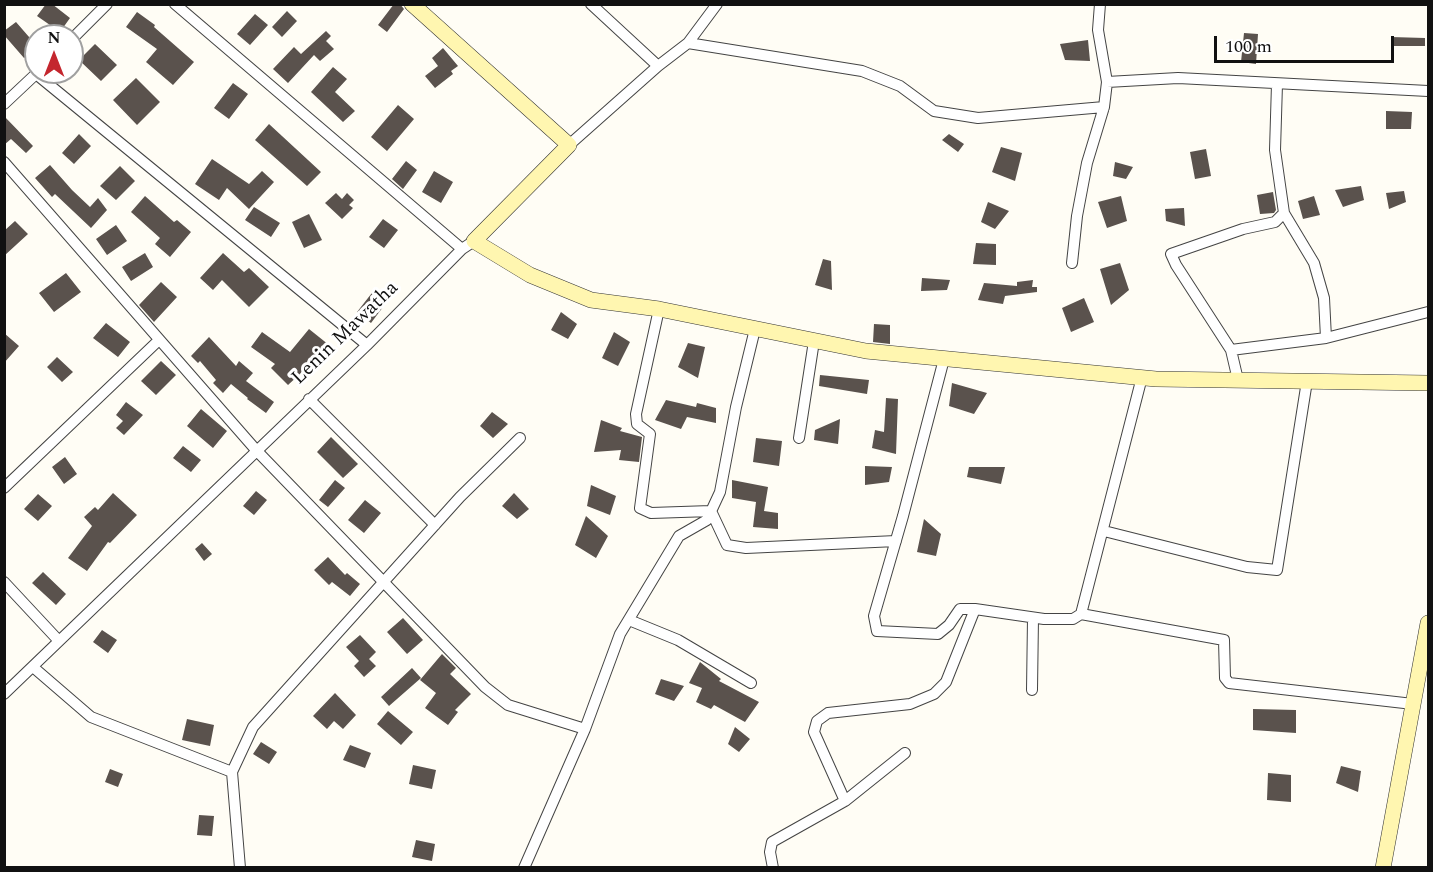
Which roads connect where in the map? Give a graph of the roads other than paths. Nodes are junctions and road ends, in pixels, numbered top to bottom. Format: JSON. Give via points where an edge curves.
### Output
{"nodes":[{"id":1,"x":107,"y":4,"type":"edge"},
{"id":2,"x":175,"y":4,"type":"edge"},
{"id":3,"x":412,"y":4,"type":"edge"},
{"id":4,"x":591,"y":4,"type":"edge"},
{"id":5,"x":717,"y":4,"type":"edge"},
{"id":6,"x":1100,"y":4,"type":"edge"},
{"id":7,"x":84,"y":27,"type":"edge"},
{"id":8,"x":688,"y":43,"type":"junction"},
{"id":9,"x":658,"y":66,"type":"junction"},
{"id":10,"x":1107,"y":82,"type":"junction"},
{"id":11,"x":25,"y":84,"type":"edge"},
{"id":12,"x":50,"y":84,"type":"edge"},
{"id":13,"x":1277,"y":84,"type":"junction"},
{"id":14,"x":1428,"y":91,"type":"edge"},
{"id":15,"x":4,"y":104,"type":"edge"},
{"id":16,"x":1104,"y":107,"type":"junction"},
{"id":17,"x":568,"y":145,"type":"junction"},
{"id":18,"x":4,"y":162,"type":"edge"},
{"id":19,"x":1284,"y":213,"type":"junction"},
{"id":20,"x":468,"y":245,"type":"junction"},
{"id":21,"x":1072,"y":263,"type":"dead end"},
{"id":22,"x":659,"y":309,"type":"junction"},
{"id":23,"x":1428,"y":312,"type":"edge"},
{"id":24,"x":754,"y":328,"type":"junction"},
{"id":25,"x":1326,"y":338,"type":"junction"},
{"id":26,"x":159,"y":340,"type":"junction"},
{"id":27,"x":814,"y":341,"type":"junction"},
{"id":28,"x":367,"y":345,"type":"junction"},
{"id":29,"x":1232,"y":350,"type":"junction"},
{"id":30,"x":944,"y":358,"type":"junction"},
{"id":31,"x":1142,"y":377,"type":"junction"},
{"id":32,"x":1238,"y":380,"type":"junction"},
{"id":33,"x":1307,"y":381,"type":"junction"},
{"id":34,"x":1428,"y":383,"type":"edge"},
{"id":35,"x":309,"y":399,"type":"junction"},
{"id":36,"x":520,"y":438,"type":"dead end"},
{"id":37,"x":799,"y":438,"type":"dead end"},
{"id":38,"x":256,"y":450,"type":"junction"},
{"id":39,"x":4,"y":488,"type":"edge"},
{"id":40,"x":711,"y":511,"type":"junction"},
{"id":41,"x":435,"y":525,"type":"junction"},
{"id":42,"x":1104,"y":531,"type":"junction"},
{"id":43,"x":896,"y":541,"type":"junction"},
{"id":44,"x":384,"y":581,"type":"junction"},
{"id":45,"x":4,"y":582,"type":"edge"},
{"id":46,"x":975,"y":609,"type":"junction"},
{"id":47,"x":1081,"y":614,"type":"junction"},
{"id":48,"x":1033,"y":618,"type":"junction"},
{"id":49,"x":629,"y":620,"type":"junction"},
{"id":50,"x":1428,"y":623,"type":"edge"},
{"id":51,"x":59,"y":641,"type":"junction"},
{"id":52,"x":33,"y":667,"type":"junction"},
{"id":53,"x":751,"y":683,"type":"dead end"},
{"id":54,"x":1032,"y":690,"type":"dead end"},
{"id":55,"x":4,"y":694,"type":"edge"},
{"id":56,"x":1413,"y":704,"type":"junction"},
{"id":57,"x":585,"y":729,"type":"junction"},
{"id":58,"x":905,"y":753,"type":"dead end"},
{"id":59,"x":232,"y":772,"type":"junction"},
{"id":60,"x":845,"y":801,"type":"junction"},
{"id":61,"x":240,"y":867,"type":"edge"},
{"id":62,"x":524,"y":867,"type":"edge"},
{"id":63,"x":773,"y":867,"type":"edge"},
{"id":64,"x":1383,"y":867,"type":"edge"}],
"edges":[{"from":1,"to":7,"type":"street"},
{"from":2,"to":20,"type":"street"},
{"from":3,"to":17,"type":"street"},
{"from":4,"to":9,"type":"street"},
{"from":5,"to":8,"type":"street","name":"Lenin Mawatha"},
{"from":6,"to":10,"type":"street","via":[[1098,30]]},
{"from":8,"to":9,"type":"street","name":"Lenin Mawatha"},
{"from":8,"to":16,"type":"street","via":[[862,72],[900,86],[934,111],[978,118]]},
{"from":9,"to":17,"type":"street","name":"Lenin Mawatha"},
{"from":10,"to":13,"type":"street","via":[[1178,78]]},
{"from":10,"to":16,"type":"street"},
{"from":11,"to":15,"type":"street"},
{"from":12,"to":28,"type":"street"},
{"from":13,"to":14,"type":"street"},
{"from":13,"to":19,"type":"street","via":[[1275,150]]},
{"from":16,"to":21,"type":"street","via":[[1087,164]]},
{"from":17,"to":20,"type":"street","name":"Lenin Mawatha"},
{"from":18,"to":26,"type":"street"},
{"from":19,"to":25,"type":"street","via":[[1314,263],[1324,298]]},
{"from":19,"to":29,"type":"street","via":[[1275,222],[1171,254]]},
{"from":20,"to":22,"type":"street","via":[[591,300]]},
{"from":20,"to":28,"type":"street","name":"Lenin Mawatha"},
{"from":22,"to":24,"type":"street"},
{"from":22,"to":40,"type":"street","via":[[636,414],[637,424],[650,434],[640,508],[651,513]]},
{"from":23,"to":25,"type":"street"},
{"from":24,"to":27,"type":"street"},
{"from":24,"to":40,"type":"street","via":[[720,492]]},
{"from":25,"to":29,"type":"street"},
{"from":26,"to":38,"type":"street"},
{"from":26,"to":39,"type":"street"},
{"from":27,"to":30,"type":"street","via":[[866,351]]},
{"from":27,"to":37,"type":"street"},
{"from":28,"to":35,"type":"street","name":"Lenin Mawatha"},
{"from":29,"to":32,"type":"street"},
{"from":30,"to":31,"type":"street"},
{"from":30,"to":43,"type":"street"},
{"from":31,"to":32,"type":"street"},
{"from":31,"to":42,"type":"street"},
{"from":32,"to":33,"type":"street"},
{"from":33,"to":34,"type":"street"},
{"from":33,"to":42,"type":"street","via":[[1277,570],[1247,567]]},
{"from":35,"to":38,"type":"street","name":"Lenin Mawatha"},
{"from":35,"to":41,"type":"street"},
{"from":36,"to":41,"type":"street"},
{"from":38,"to":44,"type":"street"},
{"from":38,"to":51,"type":"street","name":"Lenin Mawatha"},
{"from":40,"to":43,"type":"street","via":[[727,545],[736,547]]},
{"from":40,"to":49,"type":"street","via":[[706,520],[679,536]]},
{"from":41,"to":44,"type":"street"},
{"from":42,"to":47,"type":"street"},
{"from":43,"to":46,"type":"street","via":[[874,616],[877,631],[938,634],[960,609]]},
{"from":44,"to":57,"type":"street","via":[[485,687],[508,705]]},
{"from":44,"to":59,"type":"street","via":[[254,727]]},
{"from":45,"to":51,"type":"street"},
{"from":46,"to":48,"type":"street"},
{"from":46,"to":60,"type":"street","via":[[946,682],[934,694],[910,704],[828,712],[817,720],[814,732]]},
{"from":47,"to":48,"type":"street","via":[[1073,619]]},
{"from":47,"to":56,"type":"street","via":[[1224,640],[1225,678],[1229,684]]},
{"from":48,"to":54,"type":"street"},
{"from":49,"to":53,"type":"street","via":[[678,640]]},
{"from":49,"to":57,"type":"street","via":[[620,634]]},
{"from":50,"to":56,"type":"street"},
{"from":51,"to":52,"type":"street","name":"Lenin Mawatha"},
{"from":52,"to":55,"type":"street","name":"Lenin Mawatha"},
{"from":52,"to":59,"type":"street","via":[[91,717]]},
{"from":56,"to":64,"type":"street"},
{"from":57,"to":62,"type":"street"},
{"from":58,"to":60,"type":"street"},
{"from":59,"to":61,"type":"street"},
{"from":60,"to":63,"type":"street","via":[[772,842]]}]}
